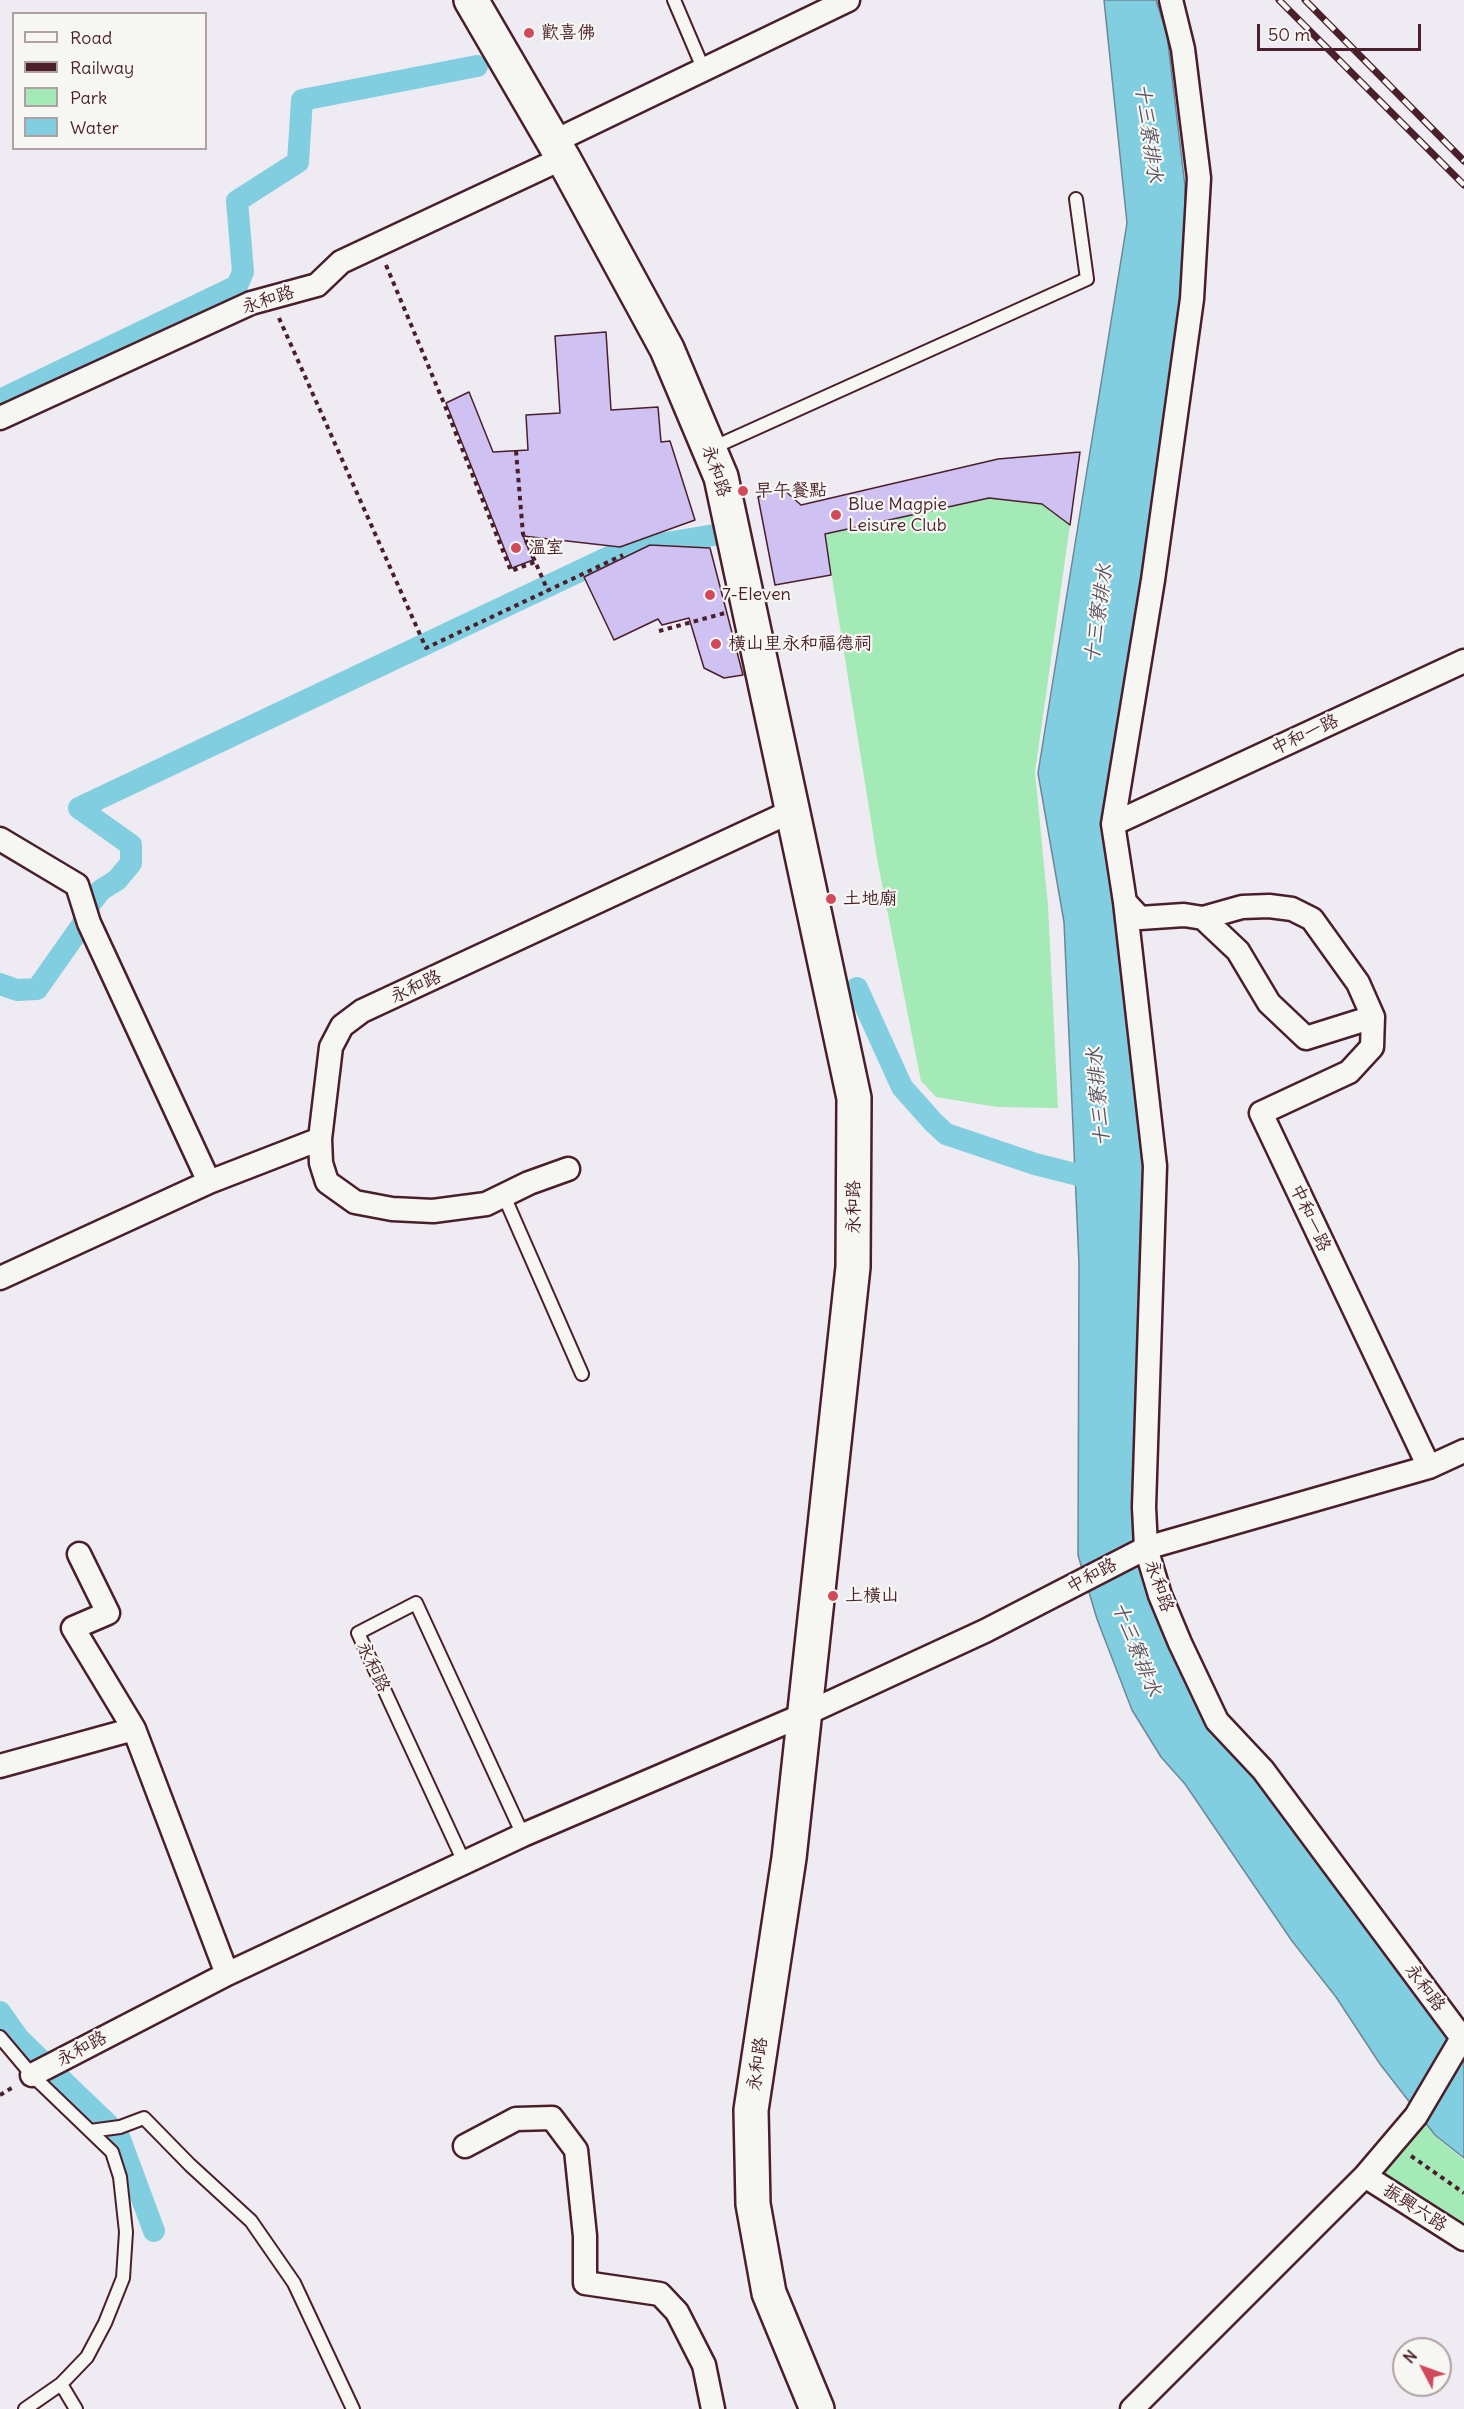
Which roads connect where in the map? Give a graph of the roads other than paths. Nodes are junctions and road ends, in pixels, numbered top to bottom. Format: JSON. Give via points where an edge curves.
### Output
{"nodes":[{"id":1,"x":471,"y":0,"type":"edge"},
{"id":2,"x":674,"y":0,"type":"edge"},
{"id":3,"x":848,"y":0,"type":"edge"},
{"id":4,"x":1171,"y":0,"type":"edge"},
{"id":5,"x":703,"y":68,"type":"junction"},
{"id":6,"x":558,"y":150,"type":"junction"},
{"id":7,"x":1076,"y":199,"type":"dead end"},
{"id":8,"x":0,"y":418,"type":"edge"},
{"id":9,"x":709,"y":449,"type":"junction"},
{"id":10,"x":1464,"y":662,"type":"edge"},
{"id":11,"x":792,"y":811,"type":"junction"},
{"id":12,"x":1113,"y":824,"type":"junction"},
{"id":13,"x":0,"y":838,"type":"edge"},
{"id":14,"x":1125,"y":902,"type":"junction"},
{"id":15,"x":1203,"y":918,"type":"junction"},
{"id":16,"x":1373,"y":1017,"type":"junction"},
{"id":17,"x":320,"y":1139,"type":"junction"},
{"id":18,"x":568,"y":1169,"type":"dead end"},
{"id":19,"x":209,"y":1182,"type":"junction"},
{"id":20,"x":504,"y":1196,"type":"junction"},
{"id":21,"x":0,"y":1278,"type":"edge"},
{"id":22,"x":582,"y":1374,"type":"dead end"},
{"id":23,"x":1464,"y":1451,"type":"edge"},
{"id":24,"x":1429,"y":1467,"type":"junction"},
{"id":25,"x":1142,"y":1550,"type":"junction"},
{"id":26,"x":79,"y":1554,"type":"dead end"},
{"id":27,"x":803,"y":1715,"type":"junction"},
{"id":28,"x":134,"y":1729,"type":"junction"},
{"id":29,"x":0,"y":1766,"type":"edge"},
{"id":30,"x":523,"y":1835,"type":"junction"},
{"id":31,"x":464,"y":1862,"type":"junction"},
{"id":32,"x":227,"y":1974,"type":"junction"},
{"id":33,"x":0,"y":2037,"type":"edge"},
{"id":34,"x":1463,"y":2037,"type":"edge"},
{"id":35,"x":32,"y":2075,"type":"junction"},
{"id":36,"x":90,"y":2131,"type":"junction"},
{"id":37,"x":465,"y":2146,"type":"dead end"},
{"id":38,"x":1365,"y":2176,"type":"junction"},
{"id":39,"x":1464,"y":2240,"type":"edge"},
{"id":40,"x":61,"y":2384,"type":"junction"},
{"id":41,"x":811,"y":2408,"type":"edge"},
{"id":42,"x":25,"y":2409,"type":"edge"},
{"id":43,"x":76,"y":2409,"type":"edge"},
{"id":44,"x":354,"y":2409,"type":"edge"},
{"id":45,"x":713,"y":2409,"type":"edge"},
{"id":46,"x":1132,"y":2409,"type":"edge"}],
"edges":[{"from":1,"to":6,"type":"main road","name":"永和路"},
{"from":2,"to":5,"type":"lane"},
{"from":3,"to":5,"type":"street","name":"永和路"},
{"from":4,"to":12,"type":"street","name":"永和路","via":[[1183,49],[1199,178],[1192,299],[1153,580]]},
{"from":5,"to":6,"type":"street","name":"永和路"},
{"from":6,"to":8,"type":"street","name":"永和路","via":[[341,262],[317,285],[252,303]]},
{"from":6,"to":9,"type":"main road","name":"永和路","via":[[667,349]]},
{"from":7,"to":9,"type":"lane","via":[[1087,279]]},
{"from":9,"to":11,"type":"main road","name":"永和路","via":[[721,477]]},
{"from":10,"to":12,"type":"street","name":"中和一路"},
{"from":11,"to":17,"type":"street","name":"永和路","via":[[362,1011],[342,1026],[331,1047]]},
{"from":11,"to":27,"type":"main road","name":"永和路","via":[[854,1098],[853,1268]]},
{"from":12,"to":14,"type":"street","name":"永和路"},
{"from":13,"to":19,"type":"street","via":[[78,885],[86,913]]},
{"from":14,"to":15,"type":"street","name":"中和一路","via":[[1140,918]]},
{"from":14,"to":25,"type":"street","name":"永和路","via":[[1155,1166]]},
{"from":15,"to":16,"type":"street","name":"中和一路","via":[[1242,907],[1269,906],[1292,909],[1312,919],[1358,983]]},
{"from":15,"to":16,"type":"street","via":[[1238,951],[1269,1003],[1306,1038]]},
{"from":16,"to":24,"type":"street","name":"中和一路","via":[[1372,1047],[1349,1072],[1261,1113]]},
{"from":17,"to":19,"type":"street"},
{"from":17,"to":20,"type":"street","name":"永和路","via":[[327,1182],[355,1202],[433,1211],[486,1204]]},
{"from":18,"to":20,"type":"street","name":"永和路"},
{"from":19,"to":21,"type":"street"},
{"from":20,"to":22,"type":"lane"},
{"from":23,"to":24,"type":"street","name":"中和路"},
{"from":24,"to":25,"type":"street","name":"中和路"},
{"from":25,"to":27,"type":"street","name":"中和路","via":[[986,1631]]},
{"from":25,"to":34,"type":"street","name":"永和路","via":[[1217,1721],[1263,1770]]},
{"from":26,"to":28,"type":"street","via":[[108,1612],[73,1628]]},
{"from":27,"to":30,"type":"street","name":"永和路"},
{"from":27,"to":41,"type":"main road","name":"永和路","via":[[789,1857],[751,2110],[753,2204],[769,2293]]},
{"from":28,"to":29,"type":"street"},
{"from":28,"to":32,"type":"street"},
{"from":30,"to":31,"type":"street","name":"永和路"},
{"from":30,"to":31,"type":"lane","name":"永和路","via":[[416,1603],[358,1633]]},
{"from":31,"to":32,"type":"street","name":"永和路"},
{"from":32,"to":35,"type":"street","name":"永和路"},
{"from":33,"to":35,"type":"lane"},
{"from":34,"to":38,"type":"street","name":"永和路","via":[[1416,2116]]},
{"from":35,"to":36,"type":"lane"},
{"from":36,"to":40,"type":"lane","via":[[112,2152],[120,2177],[126,2232],[123,2278],[87,2357]]},
{"from":36,"to":44,"type":"lane","via":[[120,2127],[144,2118],[251,2221],[294,2283]]},
{"from":37,"to":45,"type":"street","via":[[516,2119],[552,2118],[576,2150],[585,2236],[585,2283],[660,2294],[677,2312],[704,2365]]},
{"from":38,"to":39,"type":"street","name":"振興六路"},
{"from":38,"to":46,"type":"street","name":"永和路"},
{"from":40,"to":42,"type":"lane"},
{"from":40,"to":43,"type":"lane"}]}
